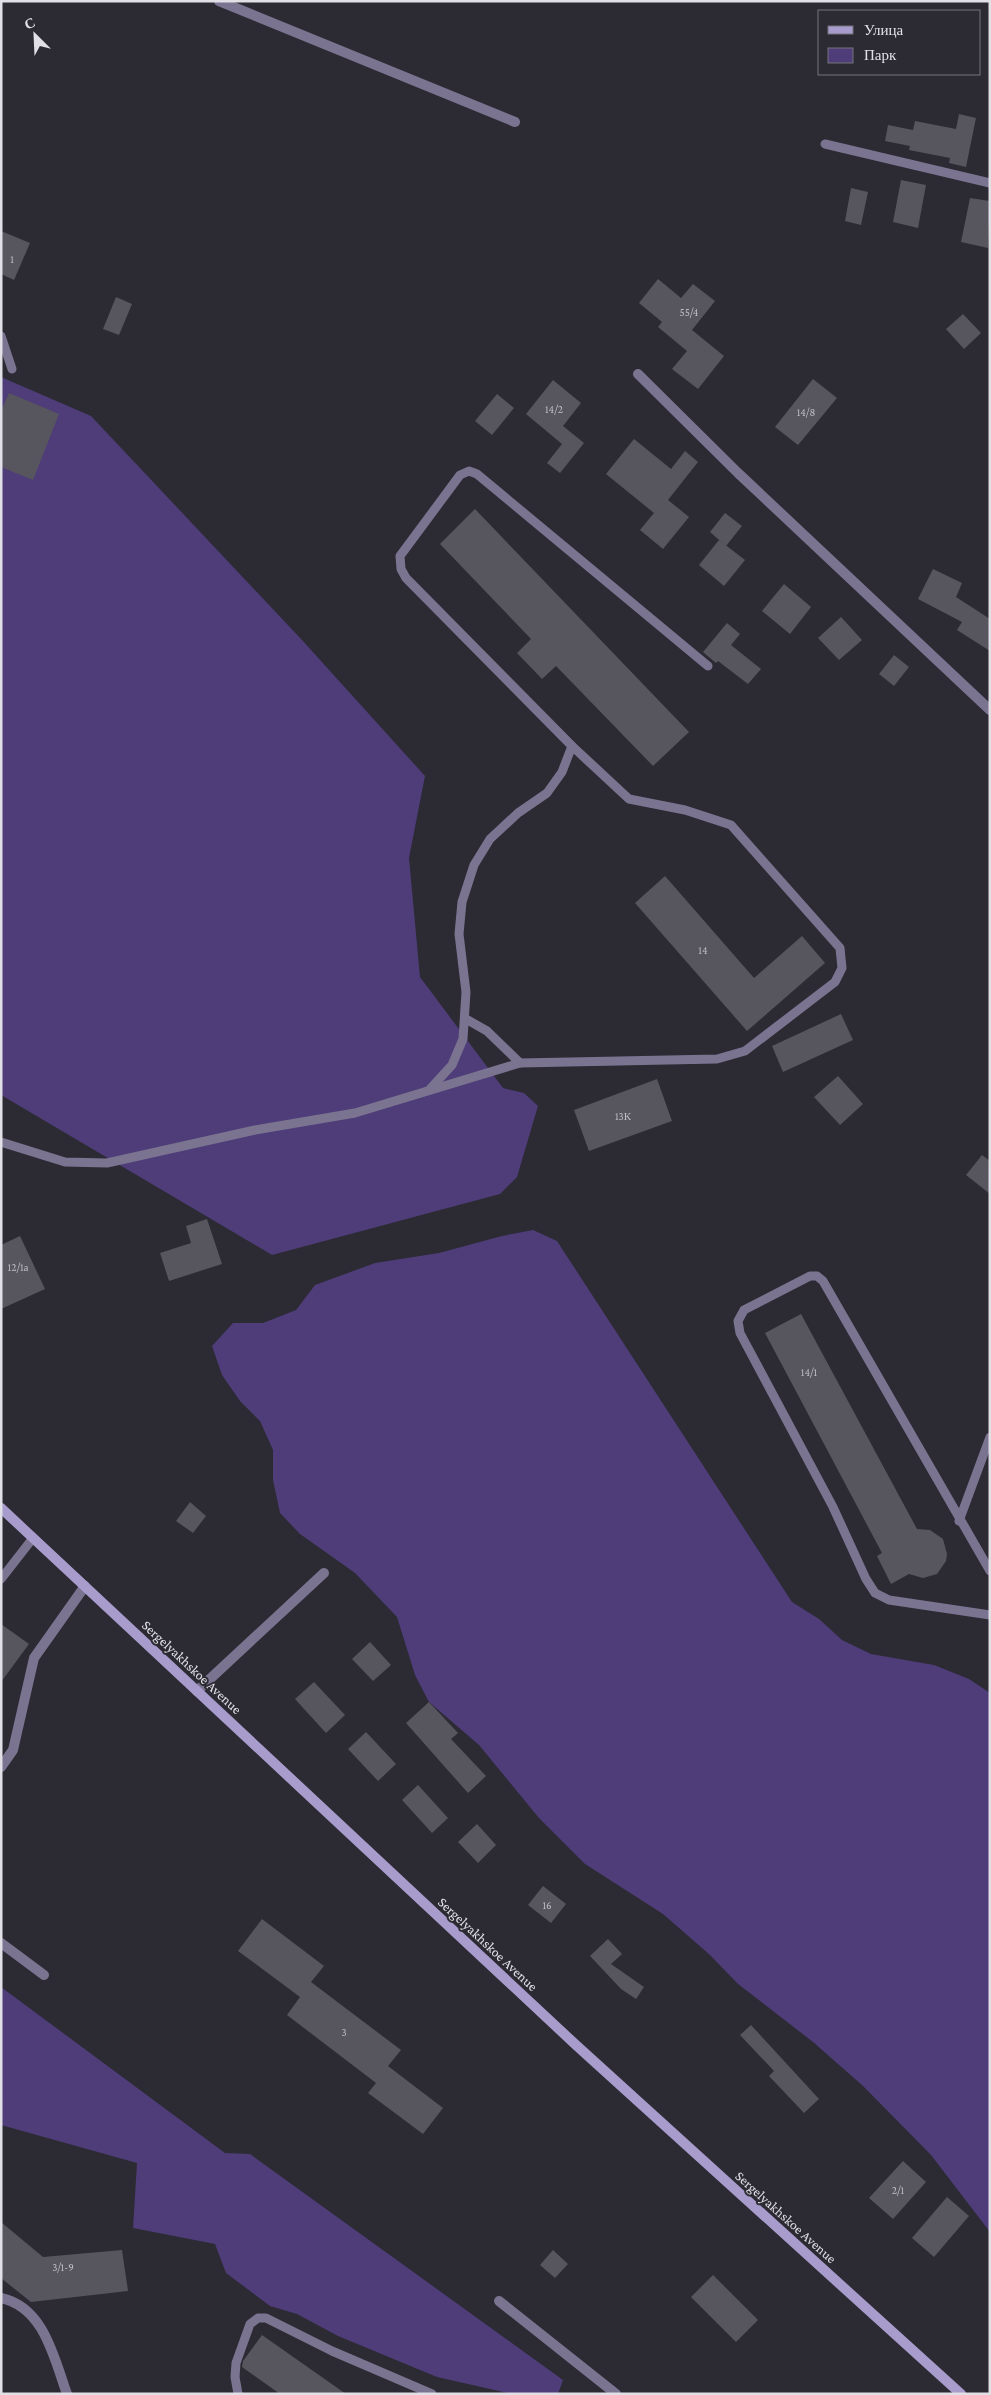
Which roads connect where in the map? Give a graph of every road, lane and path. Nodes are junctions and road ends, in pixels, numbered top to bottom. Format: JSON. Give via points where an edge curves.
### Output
{"nodes":[{"id":1,"x":218,"y":1,"type":"edge"},
{"id":2,"x":515,"y":122,"type":"dead end"},
{"id":3,"x":825,"y":144,"type":"dead end"},
{"id":4,"x":990,"y":183,"type":"edge"},
{"id":5,"x":1,"y":336,"type":"edge"},
{"id":6,"x":12,"y":369,"type":"dead end"},
{"id":7,"x":638,"y":374,"type":"dead end"},
{"id":8,"x":708,"y":666,"type":"dead end"},
{"id":9,"x":990,"y":710,"type":"edge"},
{"id":10,"x":572,"y":746,"type":"junction"},
{"id":11,"x":466,"y":1019,"type":"junction"},
{"id":12,"x":520,"y":1063,"type":"junction"},
{"id":13,"x":428,"y":1091,"type":"junction"},
{"id":14,"x":1,"y":1142,"type":"edge"},
{"id":15,"x":990,"y":1437,"type":"edge"},
{"id":16,"x":1,"y":1508,"type":"edge"},
{"id":17,"x":959,"y":1521,"type":"junction"},
{"id":18,"x":33,"y":1538,"type":"junction"},
{"id":19,"x":990,"y":1571,"type":"edge"},
{"id":20,"x":324,"y":1573,"type":"dead end"},
{"id":21,"x":1,"y":1579,"type":"edge"},
{"id":22,"x":85,"y":1586,"type":"junction"},
{"id":23,"x":990,"y":1615,"type":"edge"},
{"id":24,"x":197,"y":1691,"type":"junction"},
{"id":25,"x":1,"y":1767,"type":"edge"},
{"id":26,"x":1,"y":1943,"type":"edge"},
{"id":27,"x":44,"y":1975,"type":"dead end"},
{"id":28,"x":1,"y":2298,"type":"edge"},
{"id":29,"x":499,"y":2301,"type":"dead end"},
{"id":30,"x":67,"y":2394,"type":"edge"},
{"id":31,"x":238,"y":2394,"type":"edge"},
{"id":32,"x":432,"y":2394,"type":"edge"},
{"id":33,"x":616,"y":2394,"type":"edge"},
{"id":34,"x":961,"y":2394,"type":"edge"}],
"edges":[{"from":1,"to":2,"type":"street"},
{"from":3,"to":4,"type":"lane"},
{"from":5,"to":6,"type":"lane"},
{"from":7,"to":9,"type":"street","via":[[738,473]]},
{"from":8,"to":10,"type":"lane","via":[[477,474],[469,471],[460,475],[400,556],[400,569]]},
{"from":10,"to":11,"type":"lane","via":[[562,772],[546,794],[518,813],[490,839],[474,865],[462,902],[459,934]]},
{"from":10,"to":12,"type":"lane","via":[[629,799],[685,810],[730,825],[840,948],[842,968],[836,982],[745,1051],[717,1059]]},
{"from":11,"to":12,"type":"lane","via":[[487,1030]]},
{"from":11,"to":13,"type":"lane","via":[[463,1039],[452,1065]]},
{"from":12,"to":13,"type":"lane"},
{"from":13,"to":14,"type":"lane","via":[[355,1113],[255,1130],[107,1163],[65,1162]]},
{"from":15,"to":17,"type":"lane"},
{"from":16,"to":18,"type":"main road","name":"Sergelyakhskoe Avenue"},
{"from":17,"to":19,"type":"lane"},
{"from":17,"to":23,"type":"lane","via":[[823,1281],[817,1276],[810,1276],[744,1310],[738,1321],[740,1333],[875,1593],[888,1600]]},
{"from":18,"to":21,"type":"lane"},
{"from":18,"to":22,"type":"main road","name":"Sergelyakhskoe Avenue"},
{"from":20,"to":24,"type":"street"},
{"from":22,"to":24,"type":"main road","name":"Sergelyakhskoe Avenue"},
{"from":22,"to":25,"type":"street","via":[[34,1658],[13,1750]]},
{"from":24,"to":34,"type":"main road","name":"Sergelyakhskoe Avenue","via":[[576,2045]]},
{"from":26,"to":27,"type":"street"},
{"from":28,"to":30,"type":"street","via":[[21,2306],[36,2320],[47,2338]]},
{"from":29,"to":33,"type":"street"},
{"from":31,"to":32,"type":"lane","via":[[234,2377],[250,2324],[258,2318],[266,2318]]}]}
